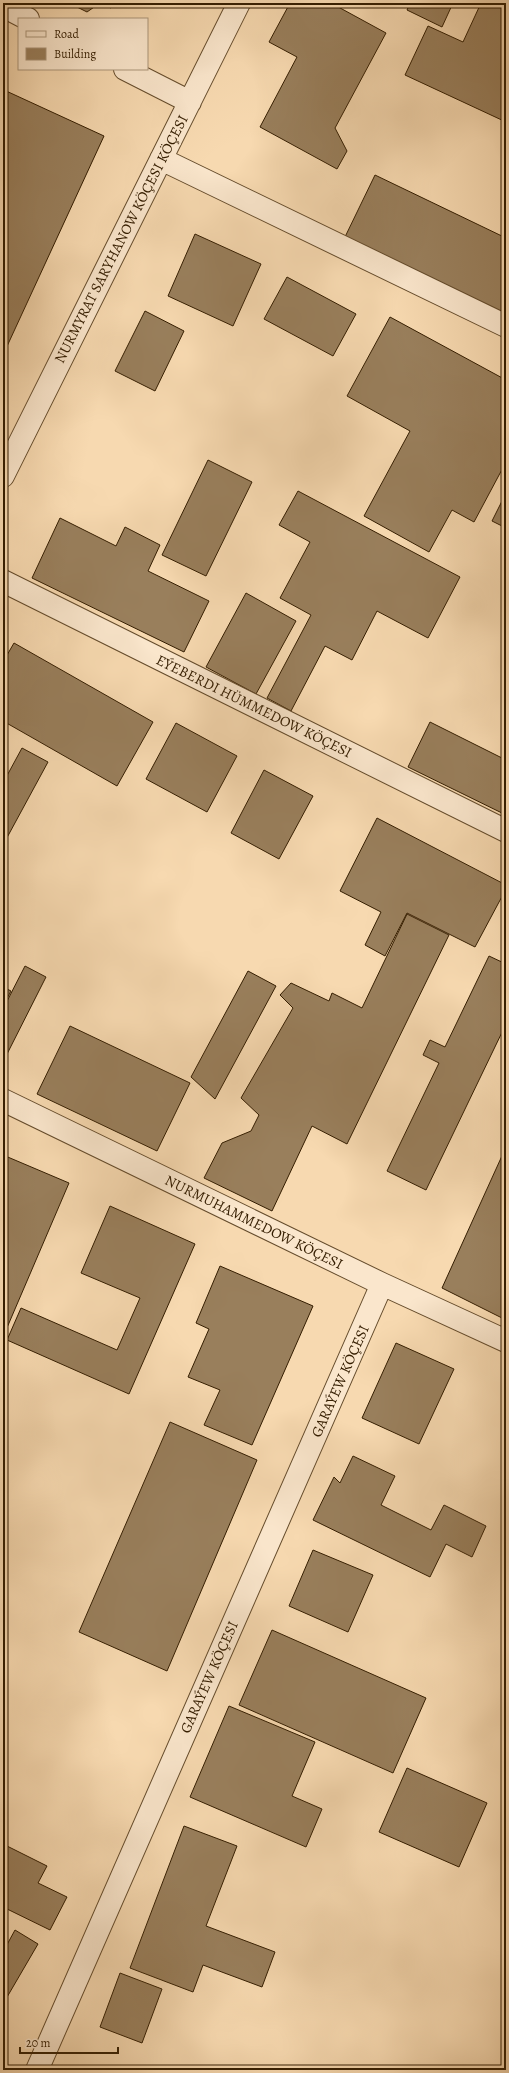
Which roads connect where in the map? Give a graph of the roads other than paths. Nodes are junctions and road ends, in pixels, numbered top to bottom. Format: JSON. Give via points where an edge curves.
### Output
{"nodes":[{"id":1,"x":239,"y":3,"type":"edge"},
{"id":2,"x":3,"y":6,"type":"edge"},
{"id":3,"x":26,"y":18,"type":"edge"},
{"id":4,"x":127,"y":70,"type":"edge"},
{"id":5,"x":190,"y":102,"type":"junction"},
{"id":6,"x":161,"y":159,"type":"junction"},
{"id":7,"x":506,"y":326,"type":"edge"},
{"id":8,"x":3,"y":476,"type":"edge"},
{"id":9,"x":3,"y":581,"type":"edge"},
{"id":10,"x":506,"y":831,"type":"edge"},
{"id":11,"x":3,"y":1100,"type":"edge"},
{"id":12,"x":382,"y":1284,"type":"junction"},
{"id":13,"x":506,"y":1341,"type":"edge"},
{"id":14,"x":36,"y":2070,"type":"edge"}],
"edges":[{"from":1,"to":5,"type":"street","name":"NURMYRAT SARYHANOW KÖÇESI KÖÇESI"},
{"from":2,"to":3,"type":"street"},
{"from":4,"to":5,"type":"street"},
{"from":5,"to":6,"type":"street","name":"NURMYRAT SARYHANOW KÖÇESI KÖÇESI"},
{"from":6,"to":7,"type":"street"},
{"from":6,"to":8,"type":"street","name":"NURMYRAT SARYHANOW KÖÇESI KÖÇESI"},
{"from":9,"to":10,"type":"street","name":"EÝEBERDI HÜMMEDOW KÖÇESI"},
{"from":11,"to":12,"type":"street","name":"NURMUHAMMEDOW KÖÇESI"},
{"from":12,"to":13,"type":"street","name":"NURMUHAMMEDOW KÖÇESI"},
{"from":12,"to":14,"type":"street","name":"GARAÝEW KÖÇESI"}]}
